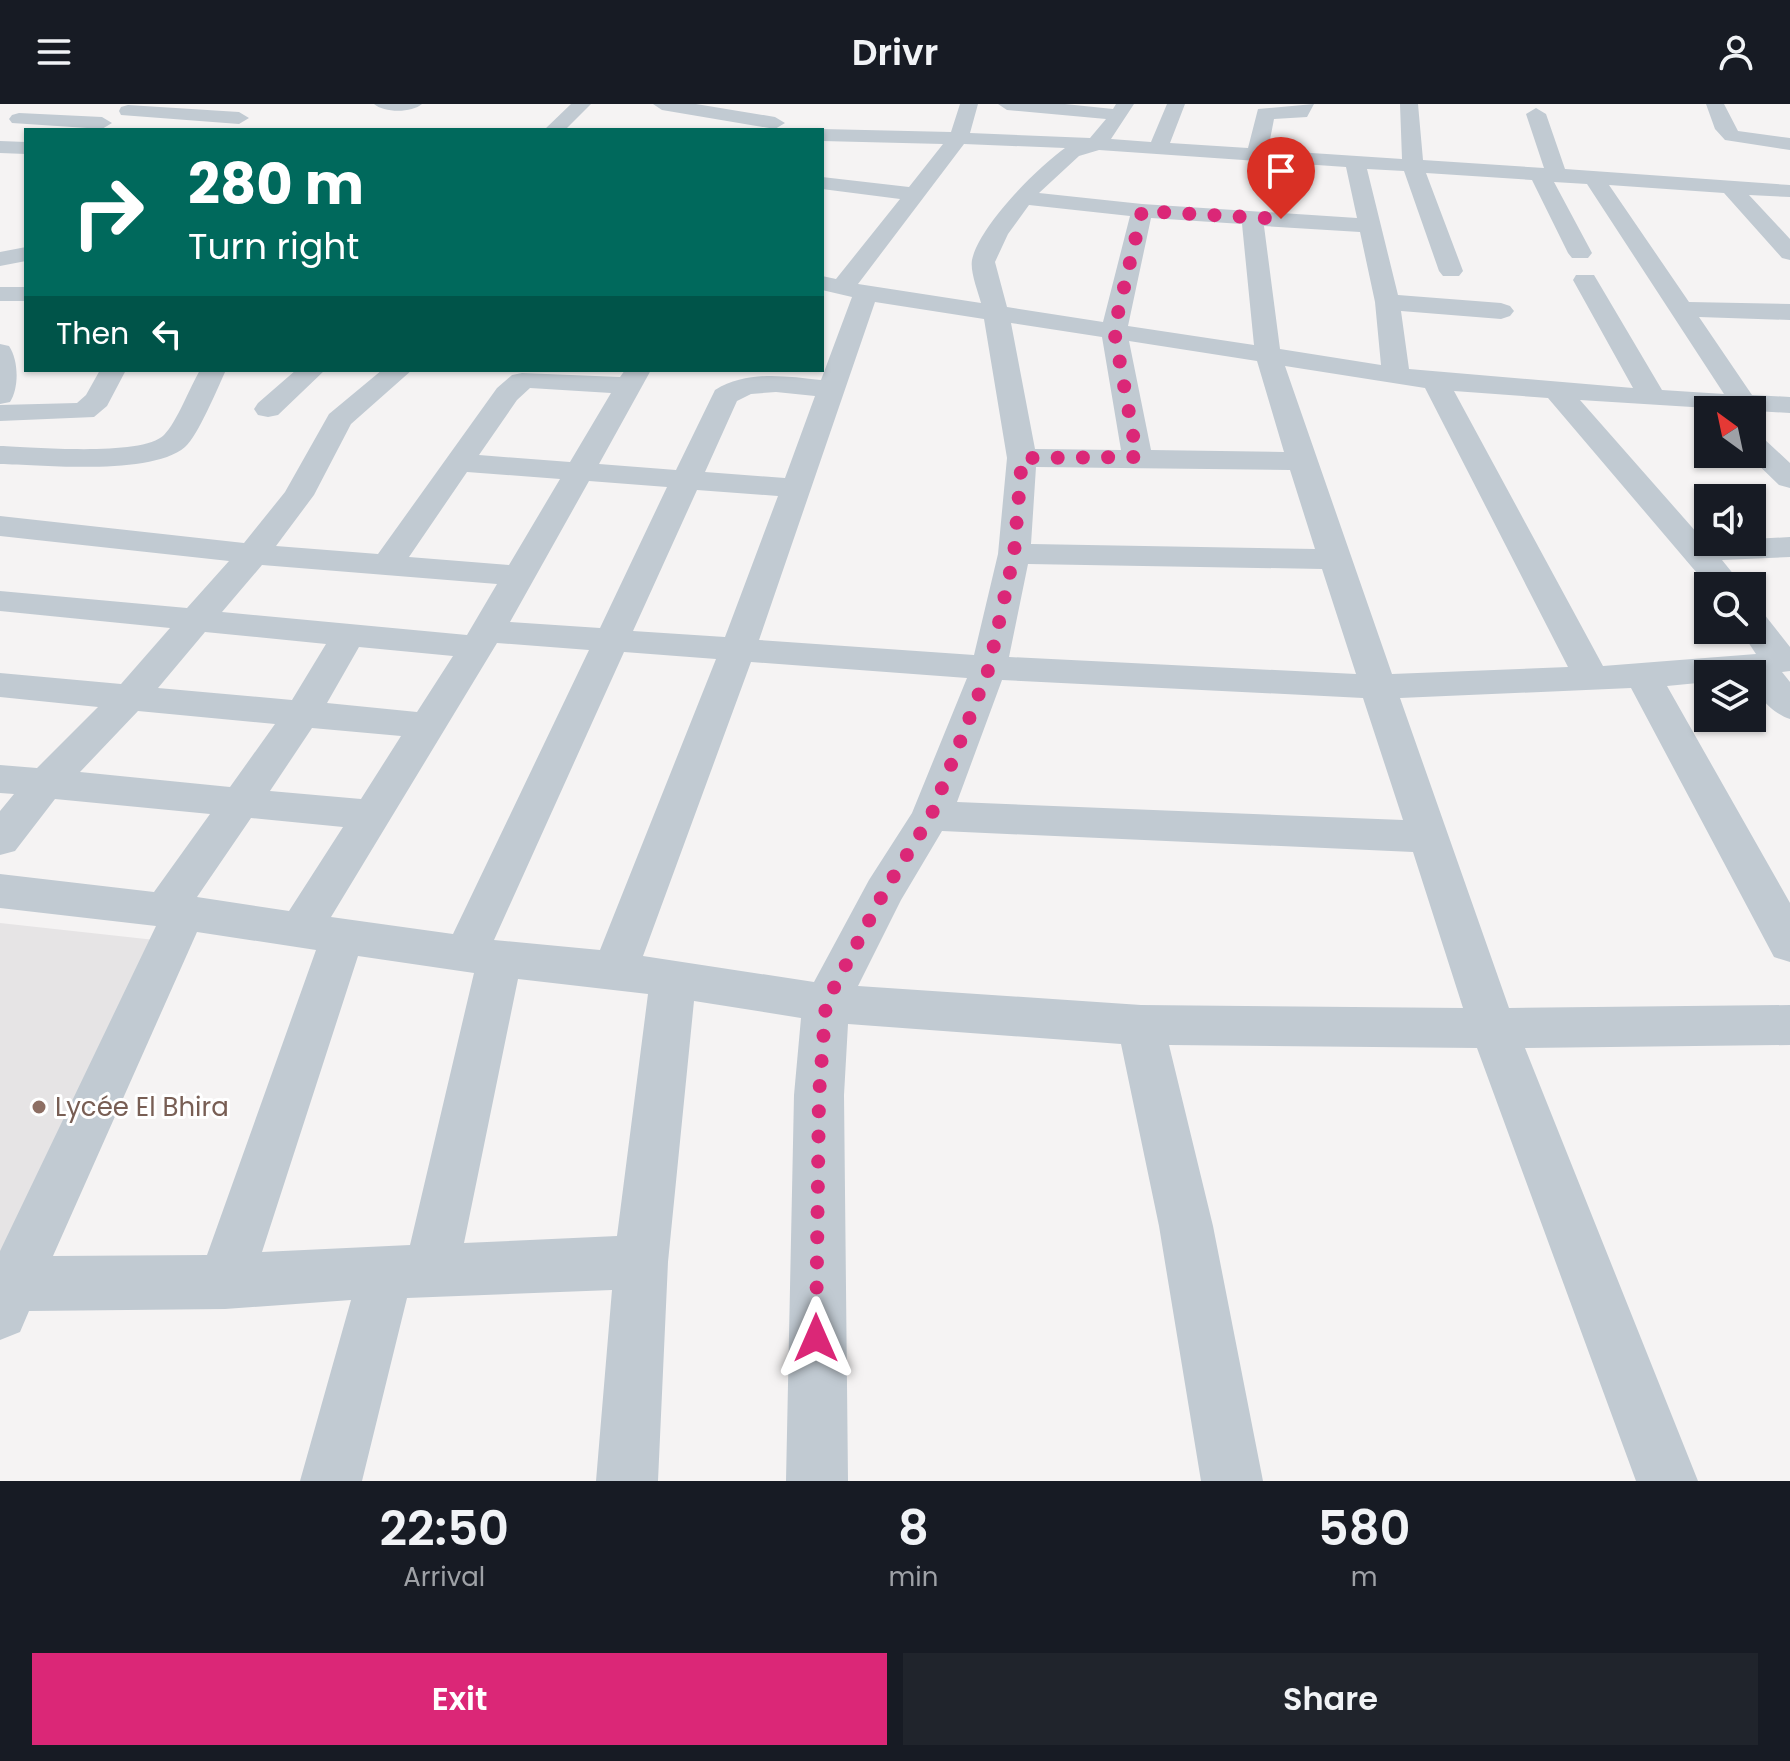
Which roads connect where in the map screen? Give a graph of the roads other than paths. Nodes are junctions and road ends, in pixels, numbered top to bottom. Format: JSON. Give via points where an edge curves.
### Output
{"nodes":[{"id":1,"x":47,"y":104,"type":"edge"},
{"id":2,"x":383,"y":104,"type":"edge"},
{"id":3,"x":413,"y":104,"type":"edge"},
{"id":4,"x":582,"y":104,"type":"edge"},
{"id":5,"x":662,"y":104,"type":"edge"},
{"id":6,"x":785,"y":104,"type":"edge"},
{"id":7,"x":969,"y":104,"type":"edge"},
{"id":8,"x":1007,"y":104,"type":"edge"},
{"id":9,"x":1176,"y":104,"type":"edge"},
{"id":10,"x":1305,"y":104,"type":"edge"},
{"id":11,"x":1409,"y":104,"type":"edge"},
{"id":12,"x":1715,"y":104,"type":"edge"},
{"id":13,"x":135,"y":108,"type":"edge"},
{"id":14,"x":260,"y":109,"type":"dead end"},
{"id":15,"x":1113,"y":109,"type":"edge"},
{"id":16,"x":1536,"y":114,"type":"dead end"},
{"id":17,"x":239,"y":118,"type":"junction"},
{"id":18,"x":19,"y":119,"type":"junction"},
{"id":19,"x":97,"y":127,"type":"edge"},
{"id":20,"x":761,"y":127,"type":"edge"},
{"id":21,"x":216,"y":128,"type":"edge"},
{"id":22,"x":556,"y":128,"type":"edge"},
{"id":23,"x":812,"y":128,"type":"edge"},
{"id":24,"x":0,"y":130,"type":"edge"},
{"id":25,"x":824,"y":130,"type":"edge"},
{"id":26,"x":852,"y":134,"type":"junction"},
{"id":27,"x":824,"y":135,"type":"edge"},
{"id":28,"x":959,"y":137,"type":"junction"},
{"id":29,"x":1790,"y":144,"type":"edge"},
{"id":30,"x":0,"y":147,"type":"edge"},
{"id":31,"x":1080,"y":147,"type":"junction"},
{"id":32,"x":24,"y":148,"type":"edge"},
{"id":33,"x":1158,"y":148,"type":"junction"},
{"id":34,"x":1257,"y":155,"type":"junction"},
{"id":35,"x":1355,"y":162,"type":"junction"},
{"id":36,"x":1413,"y":166,"type":"junction"},
{"id":37,"x":1549,"y":175,"type":"junction"},
{"id":38,"x":1594,"y":178,"type":"junction"},
{"id":39,"x":824,"y":180,"type":"edge"},
{"id":40,"x":824,"y":183,"type":"edge"},
{"id":41,"x":1730,"y":187,"type":"junction"},
{"id":42,"x":1790,"y":191,"type":"edge"},
{"id":43,"x":915,"y":194,"type":"junction"},
{"id":44,"x":1024,"y":198,"type":"junction"},
{"id":45,"x":1142,"y":211,"type":"junction"},
{"id":46,"x":1252,"y":217,"type":"junction"},
{"id":47,"x":1369,"y":226,"type":"junction"},
{"id":48,"x":1580,"y":253,"type":"dead end"},
{"id":49,"x":1790,"y":253,"type":"edge"},
{"id":50,"x":24,"y":254,"type":"edge"},
{"id":51,"x":0,"y":259,"type":"edge"},
{"id":52,"x":1451,"y":271,"type":"dead end"},
{"id":53,"x":1585,"y":280,"type":"dead end"},
{"id":54,"x":843,"y":288,"type":"edge"},
{"id":55,"x":0,"y":294,"type":"edge"},
{"id":56,"x":24,"y":294,"type":"edge"},
{"id":57,"x":1387,"y":302,"type":"junction"},
{"id":58,"x":1683,"y":309,"type":"junction"},
{"id":59,"x":1501,"y":311,"type":"dead end"},
{"id":60,"x":996,"y":313,"type":"junction"},
{"id":61,"x":1785,"y":318,"type":"edge"},
{"id":62,"x":1114,"y":330,"type":"junction"},
{"id":63,"x":0,"y":352,"type":"edge"},
{"id":64,"x":1268,"y":355,"type":"junction"},
{"id":65,"x":112,"y":372,"type":"edge"},
{"id":66,"x":212,"y":372,"type":"edge"},
{"id":67,"x":310,"y":372,"type":"edge"},
{"id":68,"x":397,"y":372,"type":"edge"},
{"id":69,"x":1396,"y":375,"type":"junction"},
{"id":70,"x":633,"y":378,"type":"edge"},
{"id":71,"x":1435,"y":381,"type":"junction"},
{"id":72,"x":830,"y":389,"type":"junction"},
{"id":73,"x":1556,"y":390,"type":"junction"},
{"id":74,"x":0,"y":396,"type":"edge"},
{"id":75,"x":1720,"y":396,"type":"edge"},
{"id":76,"x":1653,"y":398,"type":"junction"},
{"id":77,"x":1694,"y":402,"type":"edge"},
{"id":78,"x":1766,"y":405,"type":"edge"},
{"id":79,"x":1790,"y":405,"type":"edge"},
{"id":80,"x":268,"y":409,"type":"dead end"},
{"id":81,"x":0,"y":413,"type":"edge"},
{"id":82,"x":0,"y":455,"type":"edge"},
{"id":83,"x":1766,"y":456,"type":"edge"},
{"id":84,"x":1137,"y":457,"type":"junction"},
{"id":85,"x":1022,"y":458,"type":"junction"},
{"id":86,"x":1302,"y":461,"type":"junction"},
{"id":87,"x":459,"y":462,"type":"junction"},
{"id":88,"x":581,"y":471,"type":"junction"},
{"id":89,"x":1790,"y":479,"type":"edge"},
{"id":90,"x":684,"y":480,"type":"junction"},
{"id":91,"x":795,"y":488,"type":"junction"},
{"id":92,"x":0,"y":526,"type":"edge"},
{"id":93,"x":1790,"y":547,"type":"edge"},
{"id":94,"x":1766,"y":548,"type":"edge"},
{"id":95,"x":1694,"y":549,"type":"edge"},
{"id":96,"x":253,"y":554,"type":"junction"},
{"id":97,"x":1014,"y":554,"type":"junction"},
{"id":98,"x":1700,"y":556,"type":"edge"},
{"id":99,"x":1335,"y":559,"type":"junction"},
{"id":100,"x":386,"y":566,"type":"junction"},
{"id":101,"x":1714,"y":572,"type":"edge"},
{"id":102,"x":518,"y":576,"type":"junction"},
{"id":103,"x":0,"y":601,"type":"edge"},
{"id":104,"x":194,"y":620,"type":"junction"},
{"id":105,"x":348,"y":636,"type":"junction"},
{"id":106,"x":481,"y":639,"type":"junction"},
{"id":107,"x":613,"y":642,"type":"junction"},
{"id":108,"x":738,"y":650,"type":"junction"},
{"id":109,"x":1775,"y":661,"type":"edge"},
{"id":110,"x":989,"y":668,"type":"junction"},
{"id":111,"x":1643,"y":676,"type":"junction"},
{"id":112,"x":1592,"y":679,"type":"junction"},
{"id":113,"x":0,"y":685,"type":"edge"},
{"id":114,"x":1378,"y":687,"type":"junction"},
{"id":115,"x":130,"y":697,"type":"junction"},
{"id":116,"x":1790,"y":706,"type":"edge"},
{"id":117,"x":302,"y":714,"type":"junction"},
{"id":118,"x":429,"y":726,"type":"junction"},
{"id":119,"x":0,"y":779,"type":"edge"},
{"id":120,"x":45,"y":784,"type":"junction"},
{"id":121,"x":240,"y":803,"type":"junction"},
{"id":122,"x":370,"y":815,"type":"junction"},
{"id":123,"x":931,"y":816,"type":"junction"},
{"id":124,"x":1430,"y":837,"type":"junction"},
{"id":125,"x":0,"y":840,"type":"edge"},
{"id":126,"x":0,"y":891,"type":"edge"},
{"id":127,"x":175,"y":912,"type":"junction"},
{"id":128,"x":321,"y":934,"type":"junction"},
{"id":129,"x":1790,"y":944,"type":"edge"},
{"id":130,"x":483,"y":956,"type":"junction"},
{"id":131,"x":615,"y":970,"type":"junction"},
{"id":132,"x":673,"y":979,"type":"junction"},
{"id":133,"x":826,"y":1003,"type":"junction"},
{"id":134,"x":1141,"y":1025,"type":"junction"},
{"id":135,"x":1790,"y":1025,"type":"edge"},
{"id":136,"x":1493,"y":1028,"type":"junction"},
{"id":137,"x":641,"y":1262,"type":"junction"},
{"id":138,"x":409,"y":1271,"type":"junction"},
{"id":139,"x":225,"y":1282,"type":"junction"},
{"id":140,"x":6,"y":1298,"type":"edge"},
{"id":141,"x":331,"y":1481,"type":"edge"},
{"id":142,"x":627,"y":1481,"type":"edge"},
{"id":143,"x":817,"y":1481,"type":"edge"},
{"id":144,"x":1232,"y":1481,"type":"edge"},
{"id":145,"x":1667,"y":1481,"type":"edge"}],
"edges":[{"from":1,"to":18,"type":"street"},
{"from":2,"to":3,"type":"street"},
{"from":4,"to":22,"type":"street"},
{"from":5,"to":20,"type":"street"},
{"from":6,"to":20,"type":"street"},
{"from":7,"to":28,"type":"street"},
{"from":8,"to":15,"type":"street"},
{"from":9,"to":33,"type":"street"},
{"from":10,"to":34,"type":"street","via":[[1301,112],[1265,113]]},
{"from":11,"to":36,"type":"street"},
{"from":12,"to":29,"type":"street","via":[[1732,136]]},
{"from":13,"to":17,"type":"street"},
{"from":13,"to":19,"type":"street"},
{"from":14,"to":17,"type":"street"},
{"from":15,"to":31,"type":"street"},
{"from":16,"to":37,"type":"street"},
{"from":17,"to":21,"type":"street"},
{"from":18,"to":19,"type":"street"},
{"from":18,"to":24,"type":"street"},
{"from":20,"to":23,"type":"street"},
{"from":25,"to":26,"type":"street"},
{"from":26,"to":27,"type":"street"},
{"from":26,"to":28,"type":"street"},
{"from":26,"to":39,"type":"street"},
{"from":28,"to":31,"type":"street"},
{"from":28,"to":43,"type":"street"},
{"from":30,"to":32,"type":"street"},
{"from":31,"to":33,"type":"street"},
{"from":31,"to":44,"type":"street"},
{"from":33,"to":34,"type":"street"},
{"from":34,"to":35,"type":"street"},
{"from":35,"to":36,"type":"street"},
{"from":35,"to":47,"type":"street"},
{"from":36,"to":37,"type":"street"},
{"from":36,"to":52,"type":"street"},
{"from":37,"to":38,"type":"street"},
{"from":37,"to":48,"type":"street"},
{"from":38,"to":41,"type":"street"},
{"from":38,"to":58,"type":"street"},
{"from":40,"to":43,"type":"street"},
{"from":41,"to":42,"type":"street"},
{"from":41,"to":49,"type":"street"},
{"from":43,"to":54,"type":"street"},
{"from":44,"to":45,"type":"street"},
{"from":44,"to":60,"type":"street","via":[[1004,221],[983,262]]},
{"from":45,"to":46,"type":"street"},
{"from":45,"to":62,"type":"street"},
{"from":46,"to":47,"type":"street"},
{"from":46,"to":64,"type":"street"},
{"from":47,"to":57,"type":"street"},
{"from":50,"to":51,"type":"street"},
{"from":53,"to":76,"type":"street"},
{"from":54,"to":60,"type":"street"},
{"from":54,"to":72,"type":"street"},
{"from":55,"to":56,"type":"street"},
{"from":57,"to":59,"type":"street"},
{"from":57,"to":69,"type":"street"},
{"from":58,"to":61,"type":"street"},
{"from":58,"to":75,"type":"street"},
{"from":60,"to":62,"type":"street"},
{"from":60,"to":85,"type":"street"},
{"from":62,"to":64,"type":"street"},
{"from":62,"to":84,"type":"street"},
{"from":63,"to":74,"type":"street"},
{"from":64,"to":69,"type":"street"},
{"from":64,"to":86,"type":"street"},
{"from":65,"to":81,"type":"street","via":[[97,400],[76,414]]},
{"from":66,"to":82,"type":"street","via":[[169,448],[134,456]]},
{"from":67,"to":80,"type":"street"},
{"from":68,"to":96,"type":"street","via":[[339,420],[299,495]]},
{"from":69,"to":71,"type":"street"},
{"from":70,"to":87,"type":"street","via":[[522,381]]},
{"from":70,"to":88,"type":"street"},
{"from":71,"to":73,"type":"street"},
{"from":71,"to":112,"type":"street"},
{"from":72,"to":90,"type":"street","via":[[758,385],[733,390],[723,400]]},
{"from":72,"to":91,"type":"street"},
{"from":73,"to":76,"type":"street"},
{"from":73,"to":95,"type":"street"},
{"from":76,"to":77,"type":"street"},
{"from":78,"to":79,"type":"street"},
{"from":83,"to":89,"type":"street"},
{"from":84,"to":85,"type":"street"},
{"from":84,"to":86,"type":"street"},
{"from":85,"to":97,"type":"street"},
{"from":86,"to":99,"type":"street"},
{"from":87,"to":88,"type":"street"},
{"from":87,"to":100,"type":"street"},
{"from":88,"to":90,"type":"street"},
{"from":88,"to":102,"type":"street"},
{"from":90,"to":91,"type":"street"},
{"from":90,"to":107,"type":"street"},
{"from":91,"to":108,"type":"street"},
{"from":92,"to":96,"type":"street"},
{"from":93,"to":94,"type":"street"},
{"from":96,"to":100,"type":"street"},
{"from":96,"to":104,"type":"street"},
{"from":97,"to":99,"type":"street"},
{"from":97,"to":110,"type":"street"},
{"from":98,"to":101,"type":"street"},
{"from":99,"to":114,"type":"street"},
{"from":100,"to":102,"type":"street"},
{"from":102,"to":106,"type":"street"},
{"from":103,"to":104,"type":"street"},
{"from":104,"to":105,"type":"street"},
{"from":104,"to":115,"type":"street"},
{"from":105,"to":106,"type":"street"},
{"from":105,"to":117,"type":"street"},
{"from":106,"to":107,"type":"street"},
{"from":106,"to":118,"type":"street"},
{"from":107,"to":108,"type":"street"},
{"from":107,"to":130,"type":"street"},
{"from":108,"to":110,"type":"street"},
{"from":108,"to":131,"type":"street"},
{"from":109,"to":111,"type":"street"},
{"from":109,"to":116,"type":"street"},
{"from":110,"to":114,"type":"street"},
{"from":110,"to":123,"type":"street"},
{"from":111,"to":112,"type":"street"},
{"from":111,"to":129,"type":"street"},
{"from":112,"to":114,"type":"street"},
{"from":113,"to":115,"type":"street"},
{"from":114,"to":124,"type":"street"},
{"from":115,"to":117,"type":"street"},
{"from":115,"to":120,"type":"street"},
{"from":117,"to":118,"type":"street"},
{"from":117,"to":121,"type":"street"},
{"from":118,"to":122,"type":"street"},
{"from":119,"to":120,"type":"street"},
{"from":120,"to":121,"type":"street"},
{"from":120,"to":125,"type":"street"},
{"from":121,"to":122,"type":"street"},
{"from":121,"to":127,"type":"street"},
{"from":122,"to":128,"type":"street"},
{"from":123,"to":124,"type":"street"},
{"from":123,"to":133,"type":"street"},
{"from":124,"to":136,"type":"street"},
{"from":126,"to":127,"type":"street"},
{"from":127,"to":128,"type":"street"},
{"from":127,"to":140,"type":"street"},
{"from":128,"to":130,"type":"street"},
{"from":128,"to":139,"type":"street"},
{"from":130,"to":131,"type":"street"},
{"from":130,"to":138,"type":"street"},
{"from":131,"to":132,"type":"street"},
{"from":132,"to":133,"type":"street"},
{"from":132,"to":137,"type":"street"},
{"from":133,"to":134,"type":"street"},
{"from":133,"to":143,"type":"street","via":[[819,1095]]},
{"from":134,"to":136,"type":"street"},
{"from":134,"to":144,"type":"street","via":[[1186,1226]]},
{"from":135,"to":136,"type":"street"},
{"from":136,"to":145,"type":"street"},
{"from":137,"to":138,"type":"street"},
{"from":137,"to":142,"type":"street"},
{"from":138,"to":139,"type":"street"},
{"from":138,"to":141,"type":"street"},
{"from":139,"to":140,"type":"street"}]}
